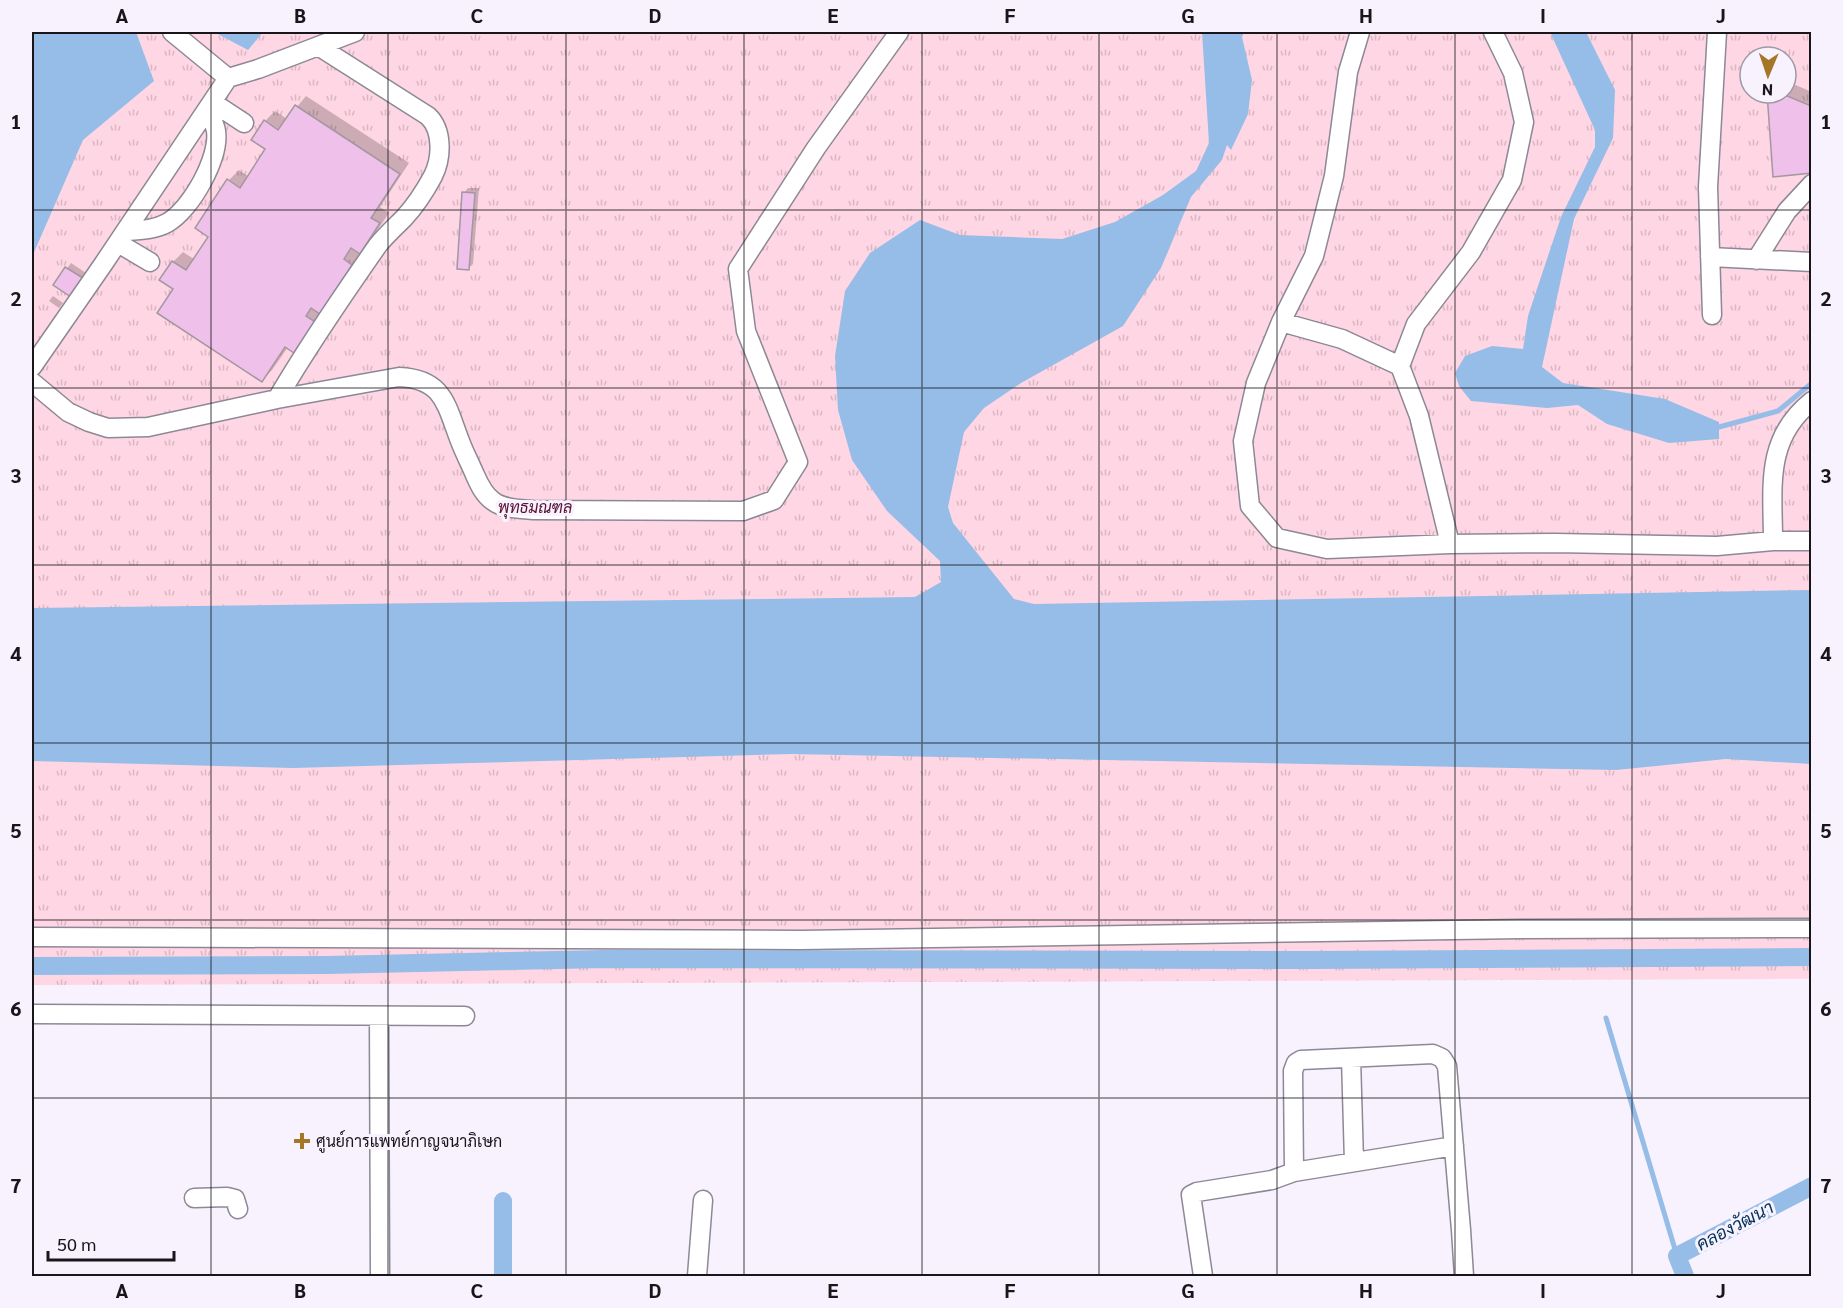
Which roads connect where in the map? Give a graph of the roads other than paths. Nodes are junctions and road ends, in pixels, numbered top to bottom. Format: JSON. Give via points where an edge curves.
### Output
{"nodes":[{"id":1,"x":172,"y":32,"type":"edge"},
{"id":2,"x":355,"y":32,"type":"edge"},
{"id":3,"x":899,"y":32,"type":"edge"},
{"id":4,"x":1360,"y":32,"type":"edge"},
{"id":5,"x":1494,"y":32,"type":"edge"},
{"id":6,"x":1717,"y":32,"type":"edge"},
{"id":7,"x":318,"y":46,"type":"junction"},
{"id":8,"x":228,"y":78,"type":"junction"},
{"id":9,"x":210,"y":105,"type":"junction"},
{"id":10,"x":244,"y":123,"type":"dead end"},
{"id":11,"x":1812,"y":184,"type":"edge"},
{"id":12,"x":122,"y":237,"type":"junction"},
{"id":13,"x":1710,"y":257,"type":"junction"},
{"id":14,"x":1756,"y":260,"type":"junction"},
{"id":15,"x":150,"y":262,"type":"dead end"},
{"id":16,"x":1812,"y":262,"type":"edge"},
{"id":17,"x":1712,"y":315,"type":"dead end"},
{"id":18,"x":1281,"y":322,"type":"junction"},
{"id":19,"x":1400,"y":366,"type":"junction"},
{"id":20,"x":32,"y":367,"type":"edge"},
{"id":21,"x":32,"y":382,"type":"edge"},
{"id":22,"x":277,"y":399,"type":"junction"},
{"id":23,"x":1812,"y":401,"type":"edge"},
{"id":24,"x":1812,"y":541,"type":"edge"},
{"id":25,"x":1773,"y":542,"type":"junction"},
{"id":26,"x":1450,"y":544,"type":"junction"},
{"id":27,"x":1812,"y":928,"type":"edge"},
{"id":28,"x":32,"y":936,"type":"edge"},
{"id":29,"x":32,"y":1014,"type":"edge"},
{"id":30,"x":379,"y":1016,"type":"junction"},
{"id":31,"x":465,"y":1016,"type":"dead end"},
{"id":32,"x":1351,"y":1058,"type":"junction"},
{"id":33,"x":1454,"y":1146,"type":"junction"},
{"id":34,"x":1354,"y":1162,"type":"junction"},
{"id":35,"x":1294,"y":1172,"type":"junction"},
{"id":36,"x":194,"y":1198,"type":"dead end"},
{"id":37,"x":703,"y":1200,"type":"dead end"},
{"id":38,"x":238,"y":1209,"type":"dead end"},
{"id":39,"x":380,"y":1270,"type":"edge"},
{"id":40,"x":697,"y":1276,"type":"edge"},
{"id":41,"x":1203,"y":1276,"type":"edge"},
{"id":42,"x":1464,"y":1276,"type":"edge"}],
"edges":[{"from":1,"to":8,"type":"street"},
{"from":2,"to":7,"type":"street"},
{"from":3,"to":22,"type":"street","via":[[816,148],[738,269],[746,331],[798,462],[774,500],[743,511],[508,508],[486,494],[449,407],[428,384],[399,377]]},
{"from":4,"to":18,"type":"street","via":[[1348,72],[1334,176],[1314,256]]},
{"from":5,"to":19,"type":"street","via":[[1513,73],[1524,122],[1512,180],[1471,252],[1416,324]]},
{"from":6,"to":13,"type":"street","via":[[1708,187]]},
{"from":7,"to":8,"type":"street"},
{"from":7,"to":22,"type":"street","via":[[435,122],[437,162],[421,195],[380,242]]},
{"from":8,"to":9,"type":"street"},
{"from":9,"to":10,"type":"street"},
{"from":9,"to":12,"type":"street"},
{"from":9,"to":12,"type":"street","via":[[216,131],[214,155],[182,211],[168,223]]},
{"from":11,"to":14,"type":"street","via":[[1787,211]]},
{"from":12,"to":15,"type":"street"},
{"from":12,"to":20,"type":"street"},
{"from":13,"to":14,"type":"street"},
{"from":13,"to":17,"type":"street"},
{"from":14,"to":16,"type":"street"},
{"from":18,"to":19,"type":"street","via":[[1342,339]]},
{"from":18,"to":26,"type":"street","via":[[1256,383],[1243,441],[1250,506],[1277,538],[1327,549]]},
{"from":19,"to":26,"type":"street","via":[[1419,416]]},
{"from":21,"to":22,"type":"street","via":[[68,412],[108,428],[148,428]]},
{"from":23,"to":25,"type":"street","via":[[1781,436],[1773,469]]},
{"from":24,"to":25,"type":"street"},
{"from":25,"to":26,"type":"street","via":[[1717,546]]},
{"from":27,"to":28,"type":"street","via":[[800,940]]},
{"from":29,"to":30,"type":"street"},
{"from":30,"to":31,"type":"street"},
{"from":30,"to":39,"type":"street"},
{"from":32,"to":33,"type":"street","via":[[1433,1054],[1442,1058],[1447,1066]]},
{"from":32,"to":34,"type":"street"},
{"from":32,"to":35,"type":"street","via":[[1301,1059],[1296,1063]]},
{"from":33,"to":34,"type":"street"},
{"from":33,"to":42,"type":"street"},
{"from":34,"to":35,"type":"street"},
{"from":35,"to":41,"type":"street","via":[[1272,1180],[1191,1195]]},
{"from":36,"to":38,"type":"street","via":[[227,1197],[235,1199]]},
{"from":37,"to":40,"type":"street"}]}
